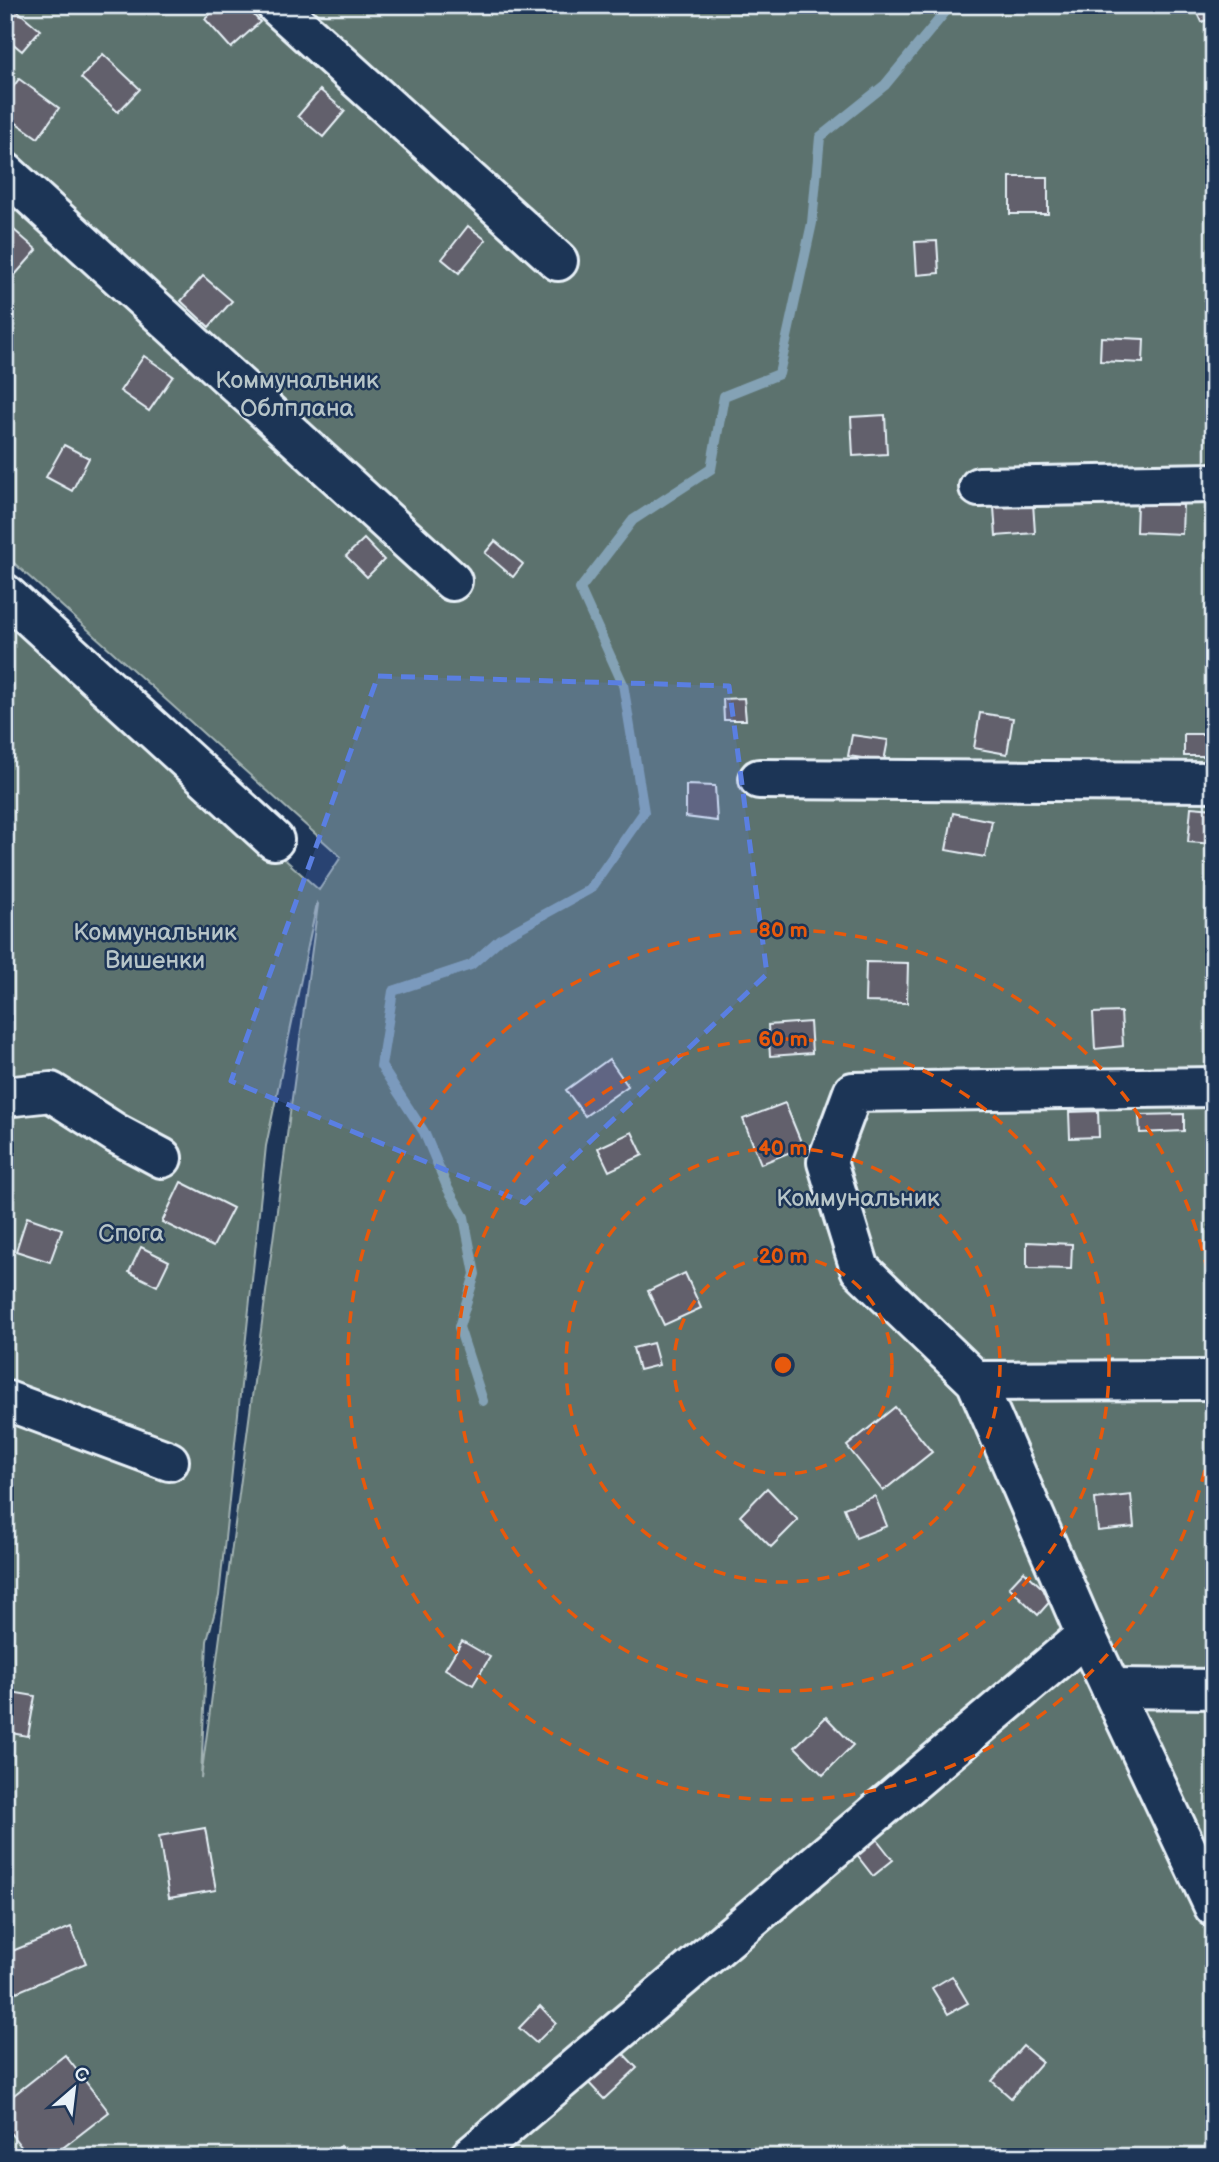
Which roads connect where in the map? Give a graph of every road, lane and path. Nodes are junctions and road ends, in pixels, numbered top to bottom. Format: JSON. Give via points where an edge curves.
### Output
{"nodes":[{"id":1,"x":276,"y":5,"type":"edge"},
{"id":2,"x":5,"y":172,"type":"edge"},
{"id":3,"x":558,"y":261,"type":"dead end"},
{"id":4,"x":1214,"y":483,"type":"edge"},
{"id":5,"x":979,"y":486,"type":"dead end"},
{"id":6,"x":452,"y":581,"type":"dead end"},
{"id":7,"x":5,"y":594,"type":"edge"},
{"id":8,"x":759,"y":779,"type":"dead end"},
{"id":9,"x":1214,"y":782,"type":"edge"},
{"id":10,"x":274,"y":840,"type":"dead end"},
{"id":11,"x":1214,"y":1087,"type":"edge"},
{"id":12,"x":5,"y":1097,"type":"edge"},
{"id":13,"x":162,"y":1158,"type":"dead end"},
{"id":14,"x":1214,"y":1380,"type":"edge"},
{"id":15,"x":976,"y":1381,"type":"junction"},
{"id":16,"x":5,"y":1400,"type":"edge"},
{"id":17,"x":169,"y":1461,"type":"dead end"},
{"id":18,"x":1086,"y":1636,"type":"junction"},
{"id":19,"x":1111,"y":1689,"type":"junction"},
{"id":20,"x":1214,"y":1689,"type":"edge"},
{"id":21,"x":1214,"y":1907,"type":"edge"},
{"id":22,"x":470,"y":2157,"type":"edge"}],
"edges":[{"from":1,"to":3,"type":"lane"},
{"from":2,"to":6,"type":"lane"},
{"from":4,"to":5,"type":"lane"},
{"from":7,"to":10,"type":"lane"},
{"from":8,"to":9,"type":"lane"},
{"from":11,"to":15,"type":"lane","via":[[853,1092],[827,1162],[860,1269]]},
{"from":12,"to":13,"type":"lane","via":[[51,1092]]},
{"from":14,"to":15,"type":"lane"},
{"from":15,"to":18,"type":"lane"},
{"from":16,"to":17,"type":"lane"},
{"from":18,"to":19,"type":"lane"},
{"from":18,"to":22,"type":"lane"},
{"from":19,"to":20,"type":"lane"},
{"from":19,"to":21,"type":"lane"}]}
